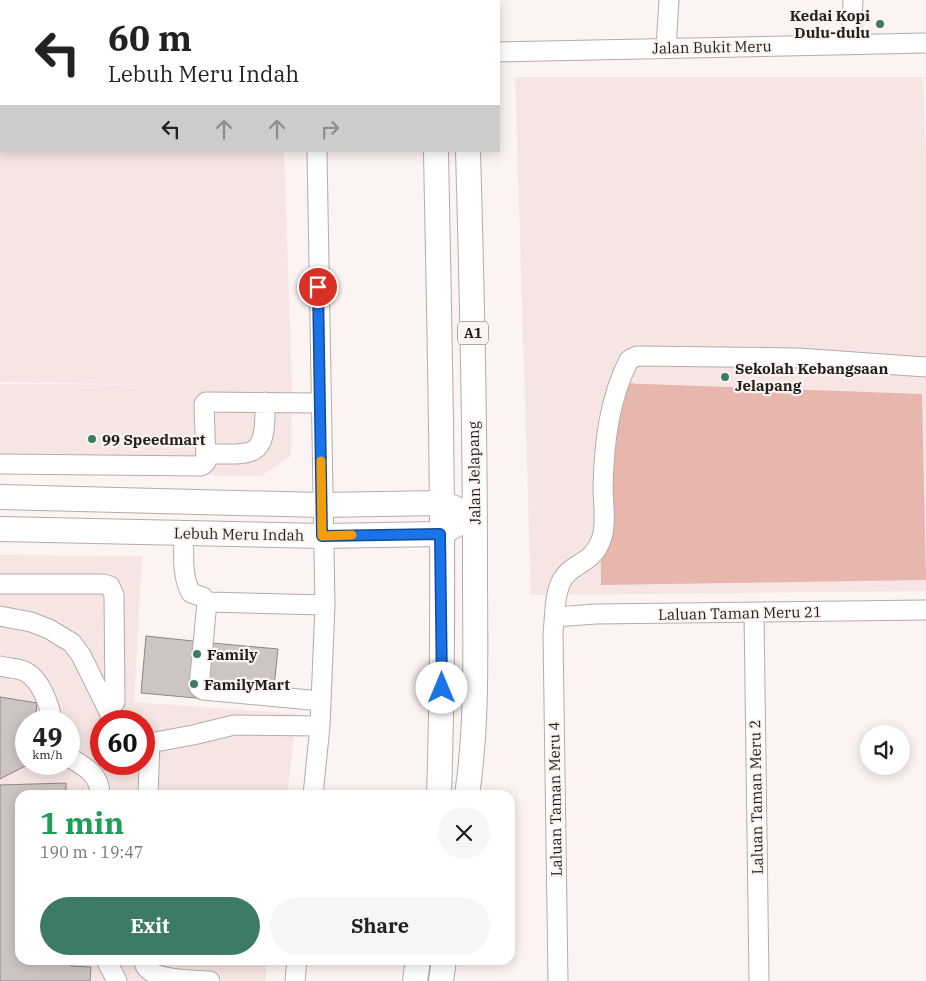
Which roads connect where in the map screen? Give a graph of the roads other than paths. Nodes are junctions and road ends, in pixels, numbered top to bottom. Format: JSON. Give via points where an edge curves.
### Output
{"nodes":[{"id":1,"x":670,"y":0,"type":"edge"},
{"id":2,"x":853,"y":0,"type":"edge"},
{"id":3,"x":926,"y":43,"type":"edge"},
{"id":4,"x":851,"y":44,"type":"junction"},
{"id":5,"x":666,"y":48,"type":"junction"},
{"id":6,"x":500,"y":52,"type":"edge"},
{"id":7,"x":317,"y":152,"type":"edge"},
{"id":8,"x":436,"y":152,"type":"edge"},
{"id":9,"x":468,"y":152,"type":"edge"},
{"id":10,"x":926,"y":367,"type":"edge"},
{"id":11,"x":265,"y":402,"type":"junction"},
{"id":12,"x":320,"y":403,"type":"junction"},
{"id":13,"x":206,"y":454,"type":"junction"},
{"id":14,"x":0,"y":464,"type":"edge"},
{"id":15,"x":440,"y":464,"type":"junction"},
{"id":16,"x":0,"y":498,"type":"edge"},
{"id":17,"x":440,"y":503,"type":"junction"},
{"id":18,"x":398,"y":504,"type":"junction"},
{"id":19,"x":322,"y":505,"type":"junction"},
{"id":20,"x":475,"y":514,"type":"junction"},
{"id":21,"x":0,"y":529,"type":"edge"},
{"id":22,"x":184,"y":532,"type":"junction"},
{"id":23,"x":440,"y":534,"type":"junction"},
{"id":24,"x":322,"y":536,"type":"junction"},
{"id":25,"x":0,"y":584,"type":"edge"},
{"id":26,"x":207,"y":602,"type":"junction"},
{"id":27,"x":325,"y":605,"type":"junction"},
{"id":28,"x":926,"y":610,"type":"edge"},
{"id":29,"x":754,"y":613,"type":"junction"},
{"id":30,"x":0,"y":616,"type":"edge"},
{"id":31,"x":555,"y":617,"type":"junction"},
{"id":32,"x":0,"y":666,"type":"edge"},
{"id":33,"x":321,"y":701,"type":"junction"},
{"id":34,"x":51,"y":710,"type":"edge"},
{"id":35,"x":108,"y":710,"type":"edge"},
{"id":36,"x":113,"y":710,"type":"edge"},
{"id":37,"x":320,"y":726,"type":"junction"},
{"id":38,"x":155,"y":741,"type":"edge"},
{"id":39,"x":80,"y":764,"type":"edge"},
{"id":40,"x":148,"y":775,"type":"edge"},
{"id":41,"x":100,"y":790,"type":"edge"},
{"id":42,"x":148,"y":790,"type":"edge"},
{"id":43,"x":314,"y":790,"type":"edge"},
{"id":44,"x":439,"y":790,"type":"edge"},
{"id":45,"x":468,"y":790,"type":"edge"},
{"id":46,"x":109,"y":965,"type":"edge"},
{"id":47,"x":146,"y":965,"type":"edge"},
{"id":48,"x":297,"y":965,"type":"edge"},
{"id":49,"x":417,"y":965,"type":"edge"},
{"id":50,"x":443,"y":965,"type":"edge"},
{"id":51,"x":117,"y":981,"type":"edge"},
{"id":52,"x":210,"y":981,"type":"edge"},
{"id":53,"x":295,"y":981,"type":"edge"},
{"id":54,"x":415,"y":981,"type":"edge"},
{"id":55,"x":441,"y":981,"type":"edge"},
{"id":56,"x":558,"y":981,"type":"edge"},
{"id":57,"x":759,"y":981,"type":"edge"}],
"edges":[{"from":1,"to":5,"type":"street"},
{"from":2,"to":4,"type":"street"},
{"from":3,"to":4,"type":"street","name":"Jalan Bukit Meru"},
{"from":4,"to":5,"type":"street","name":"Jalan Bukit Meru"},
{"from":5,"to":6,"type":"street","name":"Jalan Bukit Meru"},
{"from":7,"to":12,"type":"street"},
{"from":8,"to":15,"type":"main road","number":"A1"},
{"from":9,"to":20,"type":"main road","name":"Jalan Jelapang","number":"A1"},
{"from":10,"to":31,"type":"street","name":"Laluan Taman Meru 4","via":[[798,358],[637,356],[629,360],[609,416],[602,538],[586,562],[572,569],[562,580]]},
{"from":11,"to":12,"type":"street"},
{"from":11,"to":13,"type":"street","via":[[266,431],[256,450],[243,454]]},
{"from":11,"to":13,"type":"street","via":[[205,403]]},
{"from":12,"to":19,"type":"street"},
{"from":13,"to":14,"type":"street","via":[[206,463],[200,466]]},
{"from":15,"to":17,"type":"main road","number":"A1"},
{"from":15,"to":18,"type":"main road","via":[[422,489]]},
{"from":16,"to":19,"type":"main road","name":"Lebuh Meru Indah"},
{"from":17,"to":18,"type":"main road","name":"Lebuh Meru Indah"},
{"from":17,"to":20,"type":"main road","name":"Lebuh Meru Indah"},
{"from":17,"to":23,"type":"main road","number":"A1"},
{"from":18,"to":19,"type":"main road","name":"Lebuh Meru Indah"},
{"from":19,"to":24,"type":"street"},
{"from":20,"to":23,"type":"main road","name":"Lebuh Meru Indah"},
{"from":20,"to":45,"type":"main road","name":"Jalan Jelapang","number":"A1","via":[[475,701]]},
{"from":21,"to":22,"type":"main road","name":"Lebuh Meru Indah"},
{"from":22,"to":24,"type":"main road","name":"Lebuh Meru Indah"},
{"from":22,"to":26,"type":"street","via":[[187,585],[191,592]]},
{"from":23,"to":24,"type":"main road","name":"Lebuh Meru Indah"},
{"from":23,"to":44,"type":"main road","number":"A1","via":[[442,688]]},
{"from":24,"to":27,"type":"street"},
{"from":25,"to":36,"type":"street","via":[[110,586],[114,595]]},
{"from":26,"to":27,"type":"street"},
{"from":26,"to":33,"type":"street","via":[[200,687],[203,690]]},
{"from":27,"to":33,"type":"street"},
{"from":28,"to":29,"type":"street","name":"Laluan Taman Meru 21"},
{"from":29,"to":31,"type":"street","name":"Laluan Taman Meru 21"},
{"from":29,"to":57,"type":"street","name":"Laluan Taman Meru 2"},
{"from":30,"to":35,"type":"street","via":[[31,622],[72,643]]},
{"from":31,"to":56,"type":"street","name":"Laluan Taman Meru 4","via":[[552,643]]},
{"from":32,"to":34,"type":"street","via":[[25,671],[40,687]]},
{"from":33,"to":37,"type":"street"},
{"from":37,"to":38,"type":"street","via":[[234,725]]},
{"from":37,"to":43,"type":"street"},
{"from":39,"to":41,"type":"street","via":[[89,769],[100,784]]},
{"from":40,"to":42,"type":"street"},
{"from":46,"to":51,"type":"street"},
{"from":47,"to":52,"type":"street","via":[[158,978]]},
{"from":48,"to":53,"type":"street"},
{"from":49,"to":54,"type":"main road"},
{"from":50,"to":55,"type":"main road"}]}
